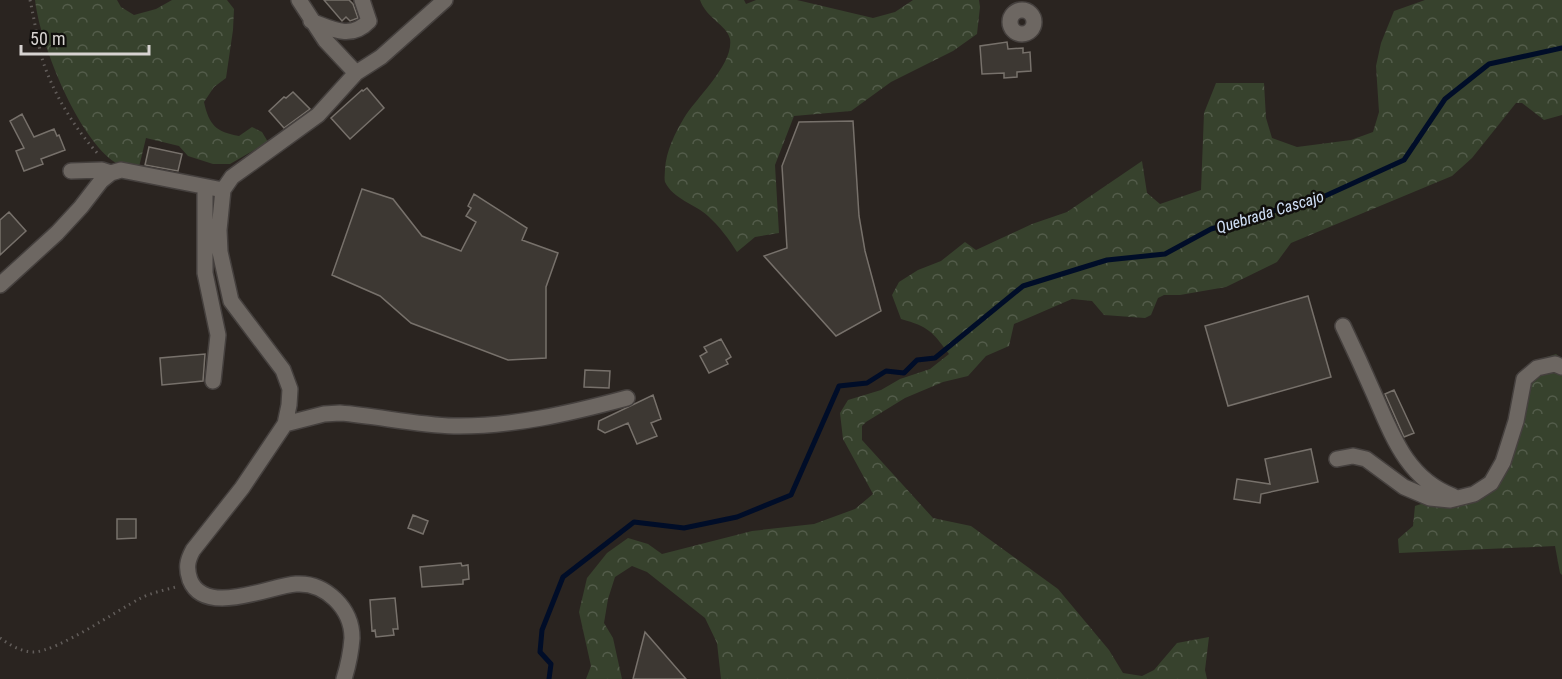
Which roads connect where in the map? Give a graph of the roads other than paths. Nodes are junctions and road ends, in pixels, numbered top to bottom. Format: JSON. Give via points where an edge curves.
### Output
{"nodes":[{"id":1,"x":299,"y":0,"type":"edge"},
{"id":2,"x":362,"y":0,"type":"edge"},
{"id":3,"x":445,"y":0,"type":"edge"},
{"id":4,"x":311,"y":21,"type":"junction"},
{"id":5,"x":356,"y":73,"type":"junction"},
{"id":6,"x":71,"y":171,"type":"dead end"},
{"id":7,"x":113,"y":172,"type":"junction"},
{"id":8,"x":205,"y":187,"type":"junction"},
{"id":9,"x":223,"y":190,"type":"junction"},
{"id":10,"x":0,"y":285,"type":"edge"},
{"id":11,"x":1343,"y":326,"type":"dead end"},
{"id":12,"x":1562,"y":368,"type":"edge"},
{"id":13,"x":213,"y":381,"type":"dead end"},
{"id":14,"x":627,"y":398,"type":"dead end"},
{"id":15,"x":285,"y":424,"type":"junction"},
{"id":16,"x":1337,"y":459,"type":"dead end"},
{"id":17,"x":1459,"y":498,"type":"junction"},
{"id":18,"x":344,"y":679,"type":"edge"}],
"edges":[{"from":1,"to":4,"type":"street"},
{"from":2,"to":4,"type":"street","via":[[369,21],[356,31],[346,33]]},
{"from":3,"to":5,"type":"street","via":[[381,57]]},
{"from":4,"to":5,"type":"street"},
{"from":5,"to":9,"type":"street","via":[[318,115],[232,177]]},
{"from":6,"to":7,"type":"street"},
{"from":7,"to":8,"type":"street","via":[[121,170]]},
{"from":7,"to":10,"type":"street","via":[[57,233]]},
{"from":8,"to":9,"type":"street"},
{"from":8,"to":13,"type":"street","via":[[205,273],[218,335]]},
{"from":9,"to":15,"type":"street","via":[[220,252],[231,301],[283,370],[290,388]]},
{"from":11,"to":17,"type":"street","via":[[1402,455],[1428,483]]},
{"from":12,"to":17,"type":"street","via":[[1555,364],[1537,368],[1524,379],[1503,462],[1491,483]]},
{"from":14,"to":15,"type":"street","via":[[562,415],[485,425],[453,426],[340,413]]},
{"from":15,"to":18,"type":"street","via":[[187,560],[187,571],[192,585],[205,596],[216,598],[297,584],[315,586],[330,594],[347,615],[352,636]]},
{"from":16,"to":17,"type":"street","via":[[1366,459],[1404,487],[1430,498]]}]}
